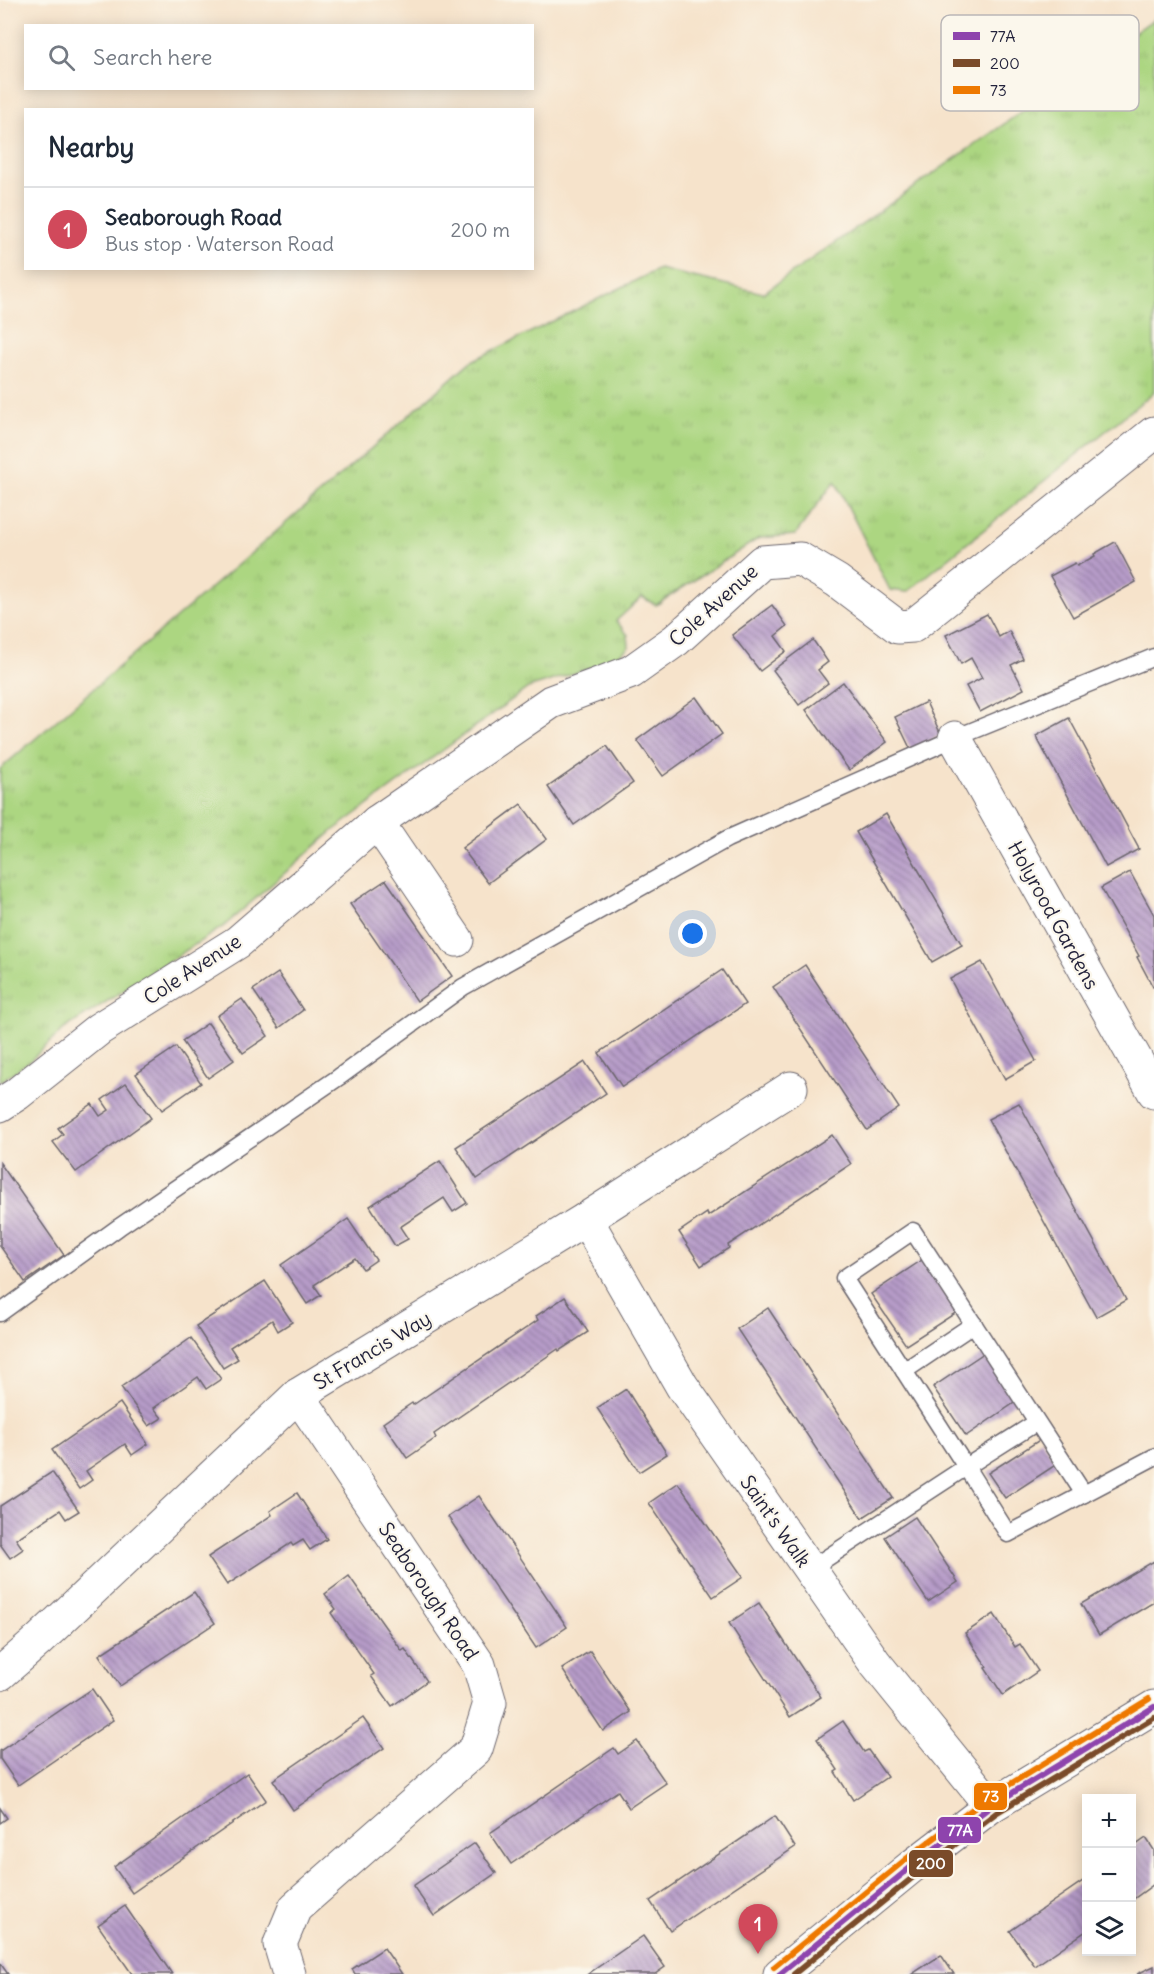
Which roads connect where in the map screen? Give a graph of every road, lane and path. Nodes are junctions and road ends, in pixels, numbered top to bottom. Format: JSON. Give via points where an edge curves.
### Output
{"nodes":[{"id":1,"x":1154,"y":433,"type":"edge"},
{"id":2,"x":1154,"y":657,"type":"edge"},
{"id":3,"x":955,"y":738,"type":"junction"},
{"id":4,"x":377,"y":822,"type":"junction"},
{"id":5,"x":457,"y":940,"type":"dead end"},
{"id":6,"x":791,"y":1088,"type":"dead end"},
{"id":7,"x":1154,"y":1092,"type":"edge"},
{"id":8,"x":0,"y":1105,"type":"edge"},
{"id":9,"x":586,"y":1219,"type":"junction"},
{"id":10,"x":0,"y":1313,"type":"edge"},
{"id":11,"x":974,"y":1324,"type":"junction"},
{"id":12,"x":904,"y":1371,"type":"junction"},
{"id":13,"x":298,"y":1395,"type":"junction"},
{"id":14,"x":1036,"y":1422,"type":"junction"},
{"id":15,"x":1154,"y":1457,"type":"edge"},
{"id":16,"x":966,"y":1467,"type":"junction"},
{"id":17,"x":1084,"y":1494,"type":"junction"},
{"id":18,"x":810,"y":1569,"type":"junction"},
{"id":19,"x":0,"y":1674,"type":"edge"},
{"id":20,"x":1154,"y":1707,"type":"edge"},
{"id":21,"x":991,"y":1806,"type":"junction"},
{"id":22,"x":788,"y":1971,"type":"edge"},
{"id":23,"x":289,"y":1974,"type":"edge"}],
"edges":[{"from":1,"to":4,"type":"street","name":"Cole Avenue","via":[[913,626],[898,627],[837,581],[800,559],[762,562],[676,640],[631,672],[550,702]]},
{"from":2,"to":3,"type":"lane"},
{"from":3,"to":7,"type":"street","name":"Holyrood Gardens"},
{"from":3,"to":10,"type":"lane","via":[[728,839],[463,987]]},
{"from":4,"to":5,"type":"street"},
{"from":4,"to":8,"type":"street","name":"Cole Avenue","via":[[238,942],[99,1029]]},
{"from":6,"to":9,"type":"street","name":"St Francis Way"},
{"from":9,"to":13,"type":"street","name":"St Francis Way"},
{"from":9,"to":18,"type":"street","name":"Saint's Walk","via":[[682,1386]]},
{"from":11,"to":12,"type":"lane"},
{"from":11,"to":12,"type":"lane","via":[[913,1231],[844,1278]]},
{"from":11,"to":14,"type":"lane"},
{"from":12,"to":16,"type":"lane"},
{"from":13,"to":19,"type":"street","name":"St Francis Way"},
{"from":13,"to":23,"type":"street","name":"Seaborough Road","via":[[479,1665],[490,1703],[476,1749],[295,1908],[280,1944]]},
{"from":14,"to":16,"type":"lane"},
{"from":14,"to":17,"type":"lane"},
{"from":15,"to":17,"type":"lane"},
{"from":16,"to":17,"type":"lane","via":[[1008,1534]]},
{"from":16,"to":18,"type":"lane"},
{"from":18,"to":21,"type":"street","name":"Saint's Walk","via":[[875,1663]]},
{"from":20,"to":21,"type":"street"},
{"from":21,"to":22,"type":"street","via":[[910,1867]]}]}
